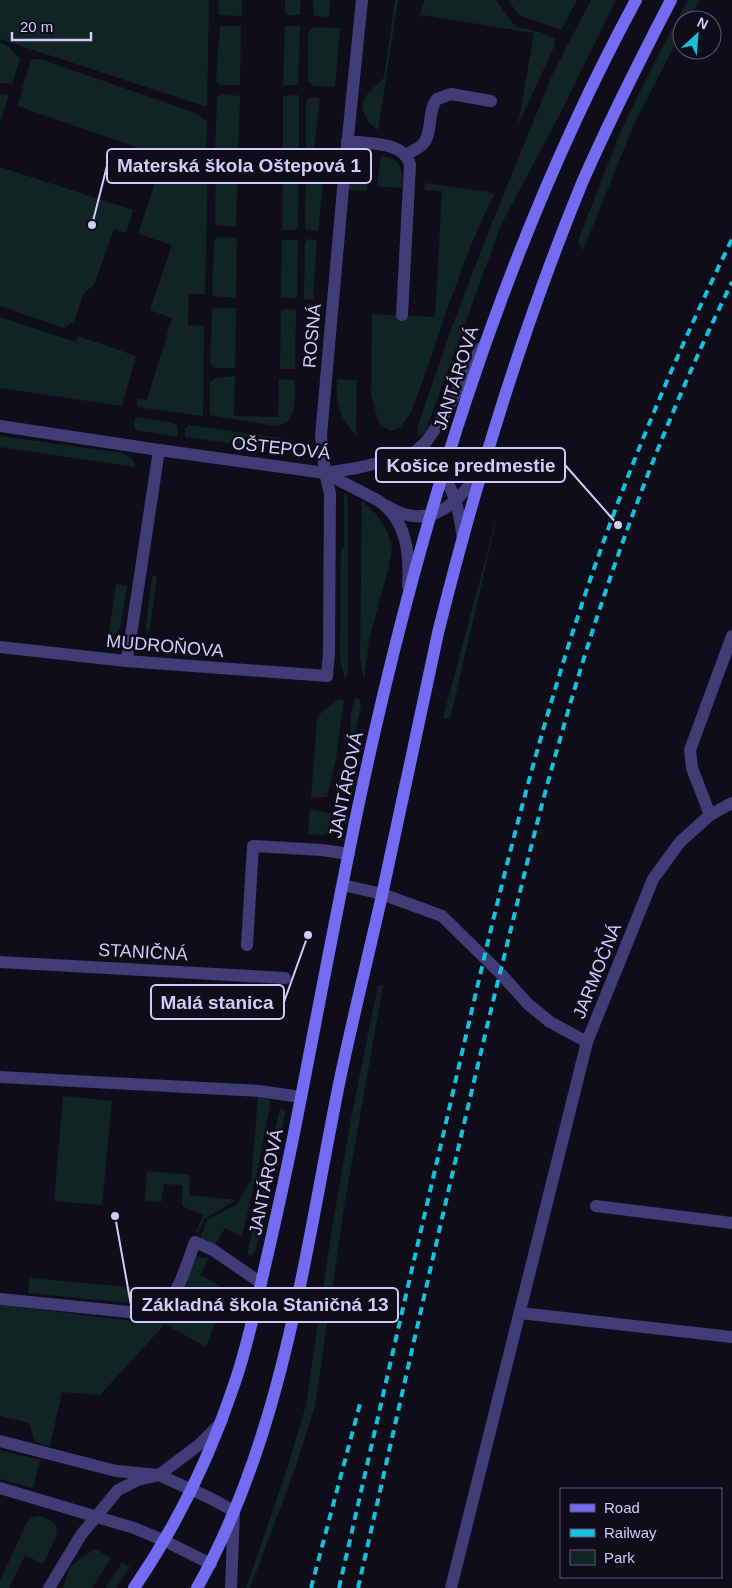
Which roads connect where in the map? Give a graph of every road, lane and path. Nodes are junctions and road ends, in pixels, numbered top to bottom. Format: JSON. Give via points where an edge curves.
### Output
{"nodes":[{"id":1,"x":362,"y":0,"type":"edge"},
{"id":2,"x":636,"y":0,"type":"edge"},
{"id":3,"x":671,"y":0,"type":"edge"},
{"id":4,"x":491,"y":101,"type":"dead end"},
{"id":5,"x":347,"y":141,"type":"junction"},
{"id":6,"x":406,"y":155,"type":"junction"},
{"id":7,"x":402,"y":316,"type":"dead end"},
{"id":8,"x":490,"y":332,"type":"junction"},
{"id":9,"x":0,"y":426,"type":"edge"},
{"id":10,"x":159,"y":450,"type":"junction"},
{"id":11,"x":395,"y":460,"type":"junction"},
{"id":12,"x":485,"y":462,"type":"junction"},
{"id":13,"x":325,"y":473,"type":"junction"},
{"id":14,"x":443,"y":475,"type":"junction"},
{"id":15,"x":455,"y":501,"type":"junction"},
{"id":16,"x":385,"y":505,"type":"junction"},
{"id":17,"x":432,"y":514,"type":"junction"},
{"id":18,"x":463,"y":539,"type":"junction"},
{"id":19,"x":407,"y":599,"type":"junction"},
{"id":20,"x":732,"y":636,"type":"edge"},
{"id":21,"x":0,"y":647,"type":"edge"},
{"id":22,"x":126,"y":661,"type":"junction"},
{"id":23,"x":327,"y":676,"type":"joint"},
{"id":24,"x":732,"y":803,"type":"edge"},
{"id":25,"x":710,"y":815,"type":"junction"},
{"id":26,"x":349,"y":854,"type":"junction"},
{"id":27,"x":343,"y":885,"type":"junction"},
{"id":28,"x":382,"y":894,"type":"junction"},
{"id":29,"x":247,"y":945,"type":"dead end"},
{"id":30,"x":0,"y":962,"type":"edge"},
{"id":31,"x":285,"y":978,"type":"dead end"},
{"id":32,"x":587,"y":1042,"type":"junction"},
{"id":33,"x":0,"y":1077,"type":"edge"},
{"id":34,"x":301,"y":1097,"type":"junction"},
{"id":35,"x":596,"y":1206,"type":"dead end"},
{"id":36,"x":732,"y":1223,"type":"edge"},
{"id":37,"x":261,"y":1283,"type":"junction"},
{"id":38,"x":0,"y":1299,"type":"edge"},
{"id":39,"x":520,"y":1313,"type":"junction"},
{"id":40,"x":732,"y":1337,"type":"edge"},
{"id":41,"x":220,"y":1424,"type":"junction"},
{"id":42,"x":0,"y":1441,"type":"edge"},
{"id":43,"x":159,"y":1475,"type":"junction"},
{"id":44,"x":0,"y":1488,"type":"edge"},
{"id":45,"x":191,"y":1489,"type":"junction"},
{"id":46,"x":234,"y":1512,"type":"junction"},
{"id":47,"x":96,"y":1516,"type":"junction"},
{"id":48,"x":165,"y":1541,"type":"junction"},
{"id":49,"x":211,"y":1564,"type":"junction"},
{"id":50,"x":49,"y":1588,"type":"edge"},
{"id":51,"x":134,"y":1588,"type":"edge"},
{"id":52,"x":197,"y":1588,"type":"edge"},
{"id":53,"x":231,"y":1588,"type":"edge"},
{"id":54,"x":452,"y":1588,"type":"edge"}],
"edges":[{"from":1,"to":5,"type":"street","name":"ROSNÁ"},
{"from":2,"to":8,"type":"street","name":"JANTÁROVÁ","via":[[552,171]]},
{"from":3,"to":12,"type":"street","via":[[625,88],[582,183],[534,310]]},
{"from":4,"to":6,"type":"street","via":[[452,94],[437,99],[423,144]]},
{"from":5,"to":6,"type":"street","via":[[397,148]]},
{"from":5,"to":13,"type":"street","name":"ROSNÁ","via":[[321,436]]},
{"from":6,"to":7,"type":"street","via":[[410,165]]},
{"from":8,"to":11,"type":"street","name":"OŠTEPOVÁ","via":[[433,433],[416,451]]},
{"from":8,"to":14,"type":"street","name":"JANTÁROVÁ"},
{"from":9,"to":10,"type":"street","name":"OŠTEPOVÁ"},
{"from":10,"to":13,"type":"street","name":"OŠTEPOVÁ"},
{"from":10,"to":22,"type":"street"},
{"from":11,"to":13,"type":"street","name":"OŠTEPOVÁ"},
{"from":11,"to":14,"type":"street","via":[[422,462]]},
{"from":12,"to":15,"type":"street","via":[[469,487]]},
{"from":12,"to":18,"type":"street"},
{"from":13,"to":16,"type":"street"},
{"from":13,"to":23,"type":"street","name":"ROSNÁ","via":[[330,493]]},
{"from":14,"to":15,"type":"street"},
{"from":14,"to":17,"type":"street","name":"JANTÁROVÁ"},
{"from":15,"to":17,"type":"street"},
{"from":15,"to":18,"type":"street"},
{"from":16,"to":17,"type":"street","via":[[414,516]]},
{"from":16,"to":19,"type":"street","via":[[405,538],[409,571]]},
{"from":17,"to":19,"type":"street","name":"JANTÁROVÁ"},
{"from":18,"to":28,"type":"street","via":[[438,633]]},
{"from":19,"to":26,"type":"street","name":"JANTÁROVÁ"},
{"from":20,"to":25,"type":"street","via":[[690,750],[692,768]]},
{"from":21,"to":22,"type":"street","name":"MUDROŇOVA"},
{"from":22,"to":23,"type":"street","name":"MUDROŇOVA"},
{"from":24,"to":25,"type":"street","name":"JARMOČNÁ"},
{"from":25,"to":32,"type":"street","name":"JARMOČNÁ","via":[[680,842],[653,879]]},
{"from":26,"to":27,"type":"street","name":"JANTÁROVÁ"},
{"from":26,"to":29,"type":"street","via":[[253,846]]},
{"from":27,"to":28,"type":"street","name":"JARMOČNÁ"},
{"from":27,"to":34,"type":"street","name":"JANTÁROVÁ"},
{"from":28,"to":32,"type":"street","name":"JARMOČNÁ","via":[[442,916],[528,1004],[550,1022]]},
{"from":28,"to":46,"type":"street","via":[[273,1400]]},
{"from":30,"to":31,"type":"street","name":"STANIČNÁ"},
{"from":32,"to":39,"type":"street"},
{"from":33,"to":34,"type":"street","via":[[259,1091]]},
{"from":34,"to":37,"type":"street","name":"JANTÁROVÁ"},
{"from":35,"to":36,"type":"street"},
{"from":37,"to":38,"type":"street","via":[[213,1250],[195,1242],[174,1296],[159,1310],[139,1313]]},
{"from":37,"to":41,"type":"street","name":"JANTÁROVÁ","via":[[236,1381]]},
{"from":39,"to":40,"type":"street"},
{"from":39,"to":54,"type":"street"},
{"from":41,"to":43,"type":"street","via":[[200,1444]]},
{"from":41,"to":45,"type":"street","name":"JANTÁROVÁ"},
{"from":42,"to":43,"type":"street","via":[[116,1471]]},
{"from":43,"to":45,"type":"street"},
{"from":43,"to":47,"type":"street","via":[[138,1480],[118,1490]]},
{"from":44,"to":47,"type":"street"},
{"from":45,"to":46,"type":"street"},
{"from":45,"to":48,"type":"street","name":"JANTÁROVÁ"},
{"from":46,"to":49,"type":"street"},
{"from":46,"to":53,"type":"street"},
{"from":47,"to":48,"type":"street"},
{"from":47,"to":50,"type":"street"},
{"from":48,"to":49,"type":"street"},
{"from":48,"to":51,"type":"street","name":"JANTÁROVÁ"},
{"from":49,"to":52,"type":"street"}]}
